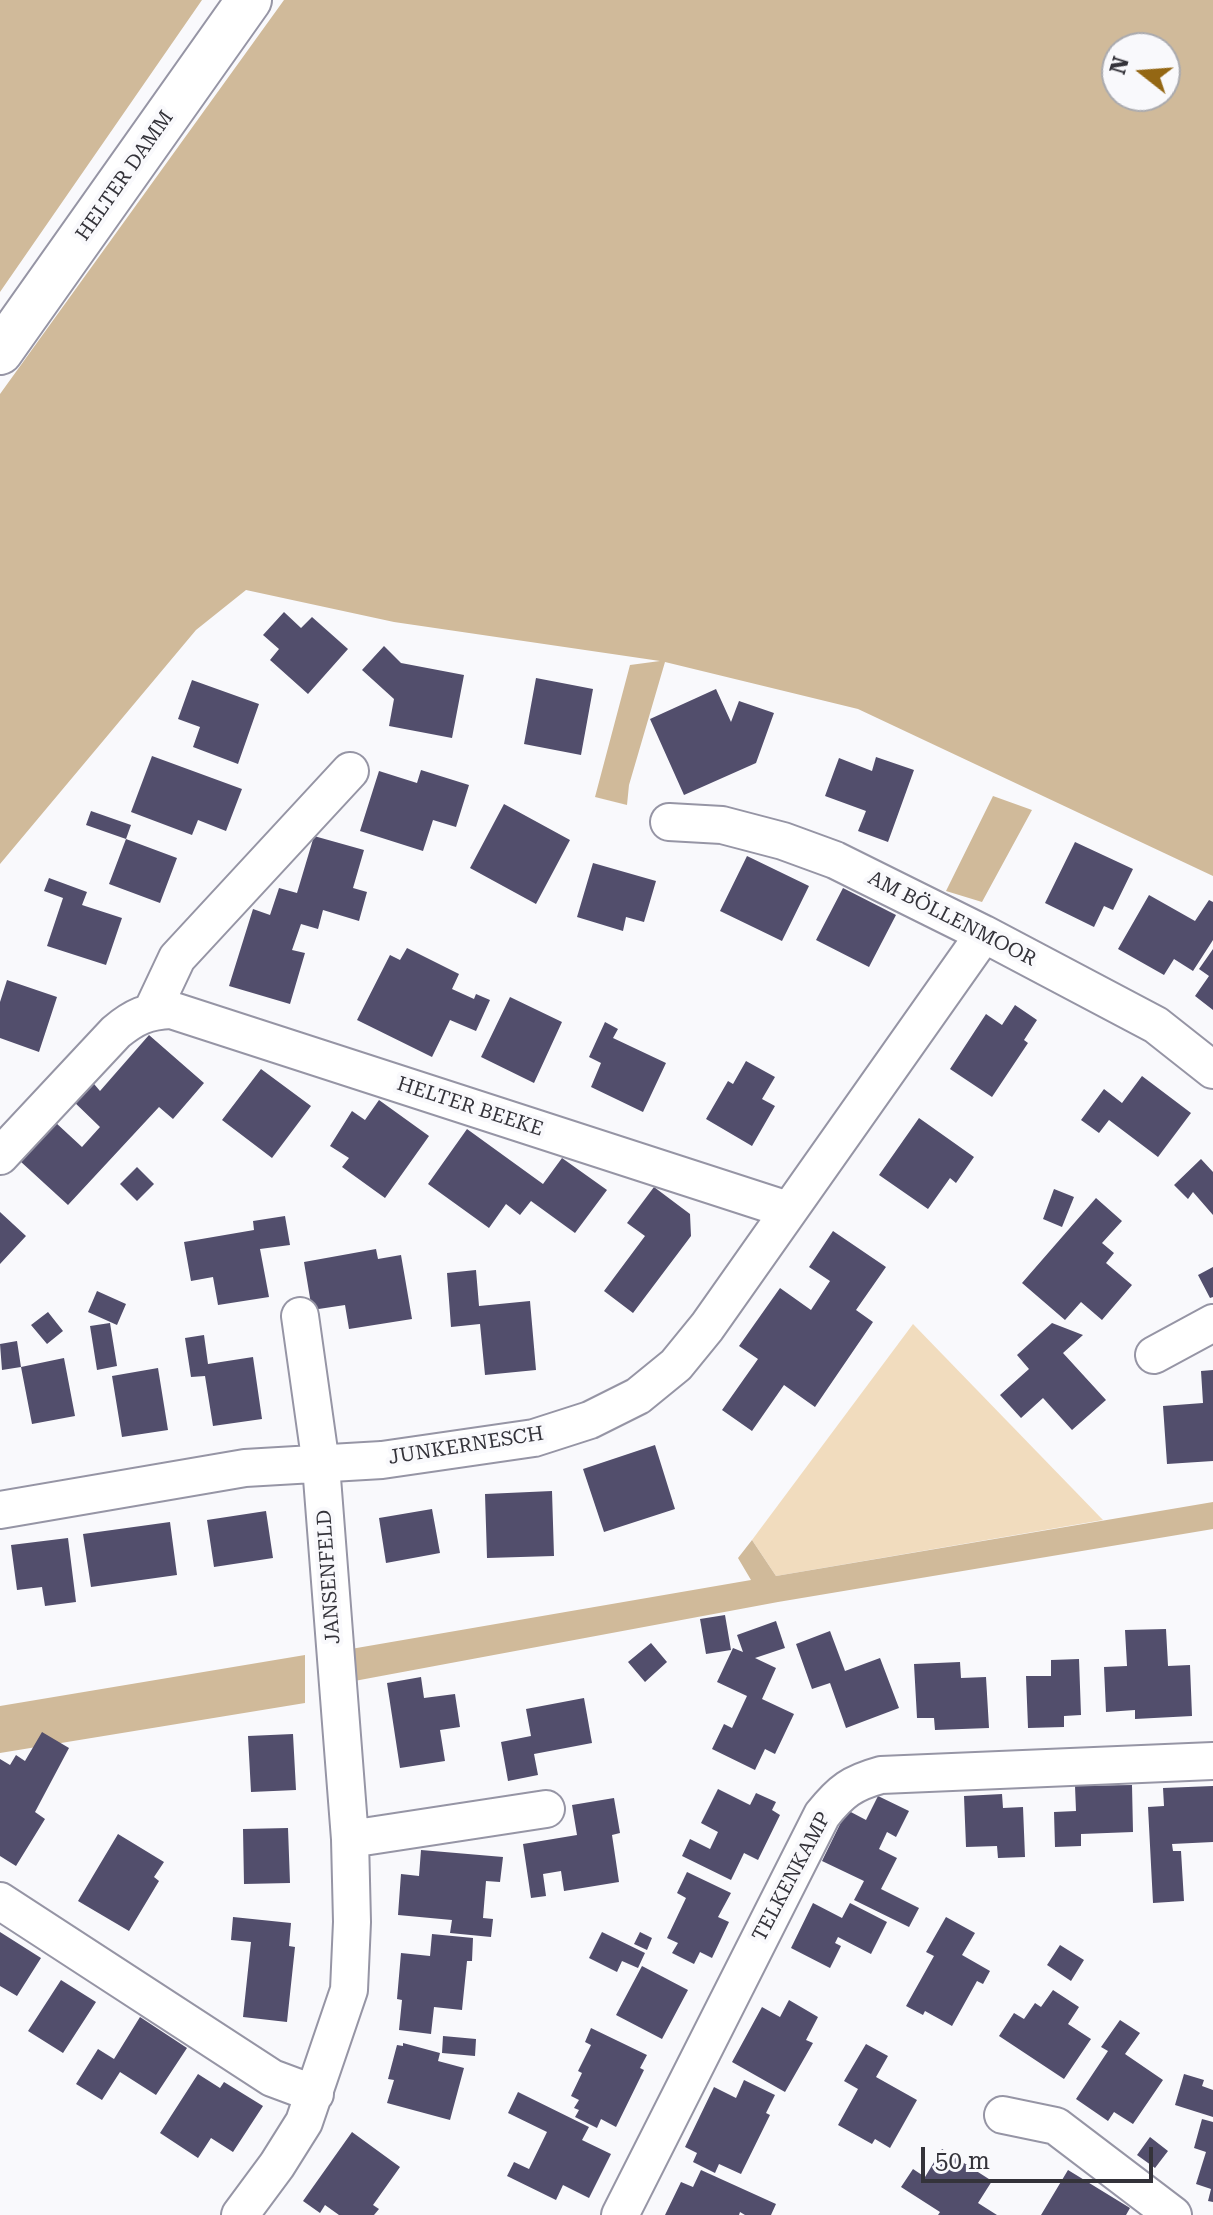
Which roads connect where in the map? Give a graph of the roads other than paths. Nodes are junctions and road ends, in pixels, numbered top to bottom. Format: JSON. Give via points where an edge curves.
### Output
{"nodes":[{"id":1,"x":249,"y":0,"type":"edge"},
{"id":2,"x":0,"y":352,"type":"edge"},
{"id":3,"x":350,"y":771,"type":"dead end"},
{"id":4,"x":669,"y":822,"type":"dead end"},
{"id":5,"x":984,"y":934,"type":"junction"},
{"id":6,"x":152,"y":1011,"type":"junction"},
{"id":7,"x":1213,"y":1070,"type":"edge"},
{"id":8,"x":0,"y":1156,"type":"edge"},
{"id":9,"x":788,"y":1210,"type":"junction"},
{"id":10,"x":300,"y":1316,"type":"dead end"},
{"id":11,"x":1213,"y":1323,"type":"edge"},
{"id":12,"x":1154,"y":1355,"type":"dead end"},
{"id":13,"x":321,"y":1465,"type":"junction"},
{"id":14,"x":0,"y":1510,"type":"edge"},
{"id":15,"x":1213,"y":1761,"type":"edge"},
{"id":16,"x":546,"y":1809,"type":"dead end"},
{"id":17,"x":350,"y":1839,"type":"junction"},
{"id":18,"x":0,"y":1901,"type":"edge"},
{"id":19,"x":315,"y":2094,"type":"junction"},
{"id":20,"x":1003,"y":2115,"type":"dead end"},
{"id":21,"x":240,"y":2215,"type":"edge"},
{"id":22,"x":620,"y":2215,"type":"edge"},
{"id":23,"x":1173,"y":2215,"type":"edge"}],
"edges":[{"from":1,"to":2,"type":"street","name":"HELTER DAMM"},
{"from":3,"to":6,"type":"street","via":[[177,958]]},
{"from":4,"to":5,"type":"street","name":"AM BÖLLENMOOR","via":[[722,825],[783,841],[835,860]]},
{"from":5,"to":7,"type":"street","name":"AM BÖLLENMOOR","via":[[1156,1025]]},
{"from":5,"to":9,"type":"street","name":"JUNKERNESCH"},
{"from":6,"to":8,"type":"street","via":[[116,1032]]},
{"from":6,"to":9,"type":"street","name":"HELTER BEEKE","via":[[194,1017]]},
{"from":9,"to":13,"type":"street","name":"JUNKERNESCH","via":[[707,1327],[676,1365],[638,1396],[590,1420],[534,1438]]},
{"from":10,"to":13,"type":"street","name":"JANSENFELD"},
{"from":11,"to":12,"type":"street"},
{"from":13,"to":14,"type":"street","name":"JUNKERNESCH","via":[[245,1468]]},
{"from":13,"to":17,"type":"street","name":"JANSENFELD"},
{"from":15,"to":22,"type":"street","name":"TELKENKAMP","via":[[881,1775],[839,1794],[822,1815]]},
{"from":16,"to":17,"type":"street"},
{"from":17,"to":19,"type":"street","name":"JANSENFELD","via":[[349,1990]]},
{"from":18,"to":19,"type":"street","via":[[272,2078]]},
{"from":19,"to":21,"type":"street","name":"JANSENFELD","via":[[304,2122]]},
{"from":20,"to":23,"type":"street","via":[[1056,2126]]}]}
